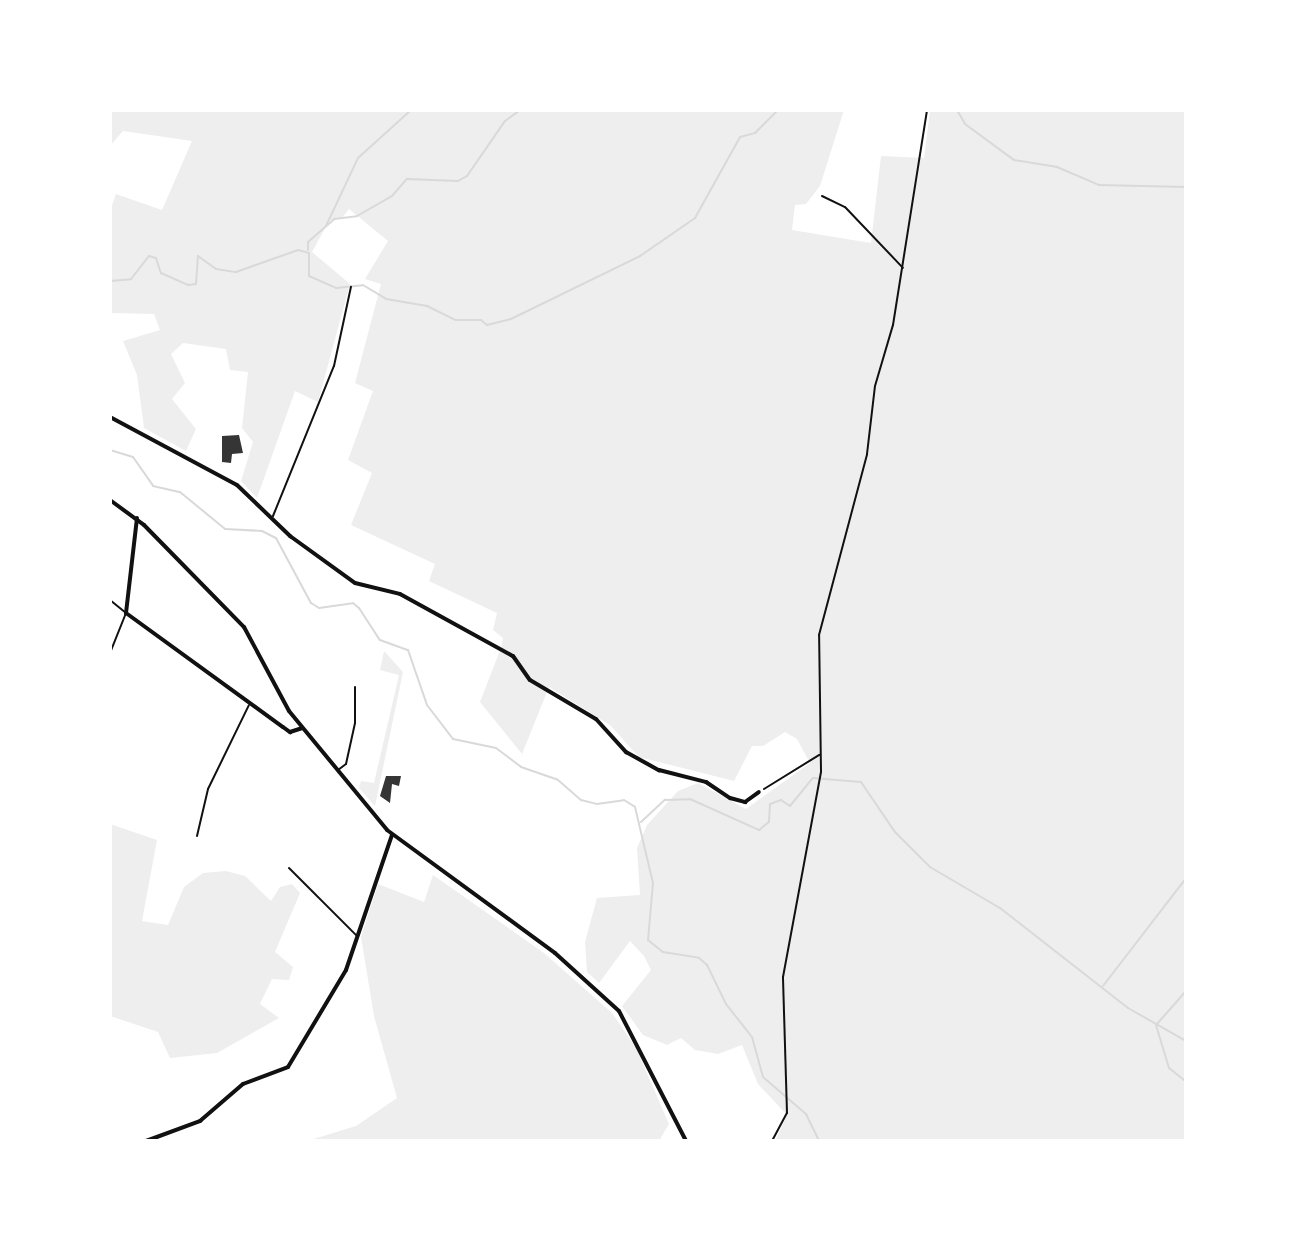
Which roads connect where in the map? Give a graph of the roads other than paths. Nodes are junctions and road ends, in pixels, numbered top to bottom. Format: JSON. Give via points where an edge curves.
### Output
{"nodes":[{"id":1,"x":351,"y":287,"type":"dead end"},
{"id":2,"x":110,"y":417,"type":"edge"},
{"id":3,"x":110,"y":500,"type":"edge"},
{"id":4,"x":137,"y":518,"type":"junction"},
{"id":5,"x":271,"y":518,"type":"junction"},
{"id":6,"x":110,"y":600,"type":"edge"},
{"id":7,"x":126,"y":613,"type":"junction"},
{"id":8,"x":110,"y":653,"type":"edge"},
{"id":9,"x":355,"y":687,"type":"dead end"},
{"id":10,"x":249,"y":704,"type":"junction"},
{"id":11,"x":302,"y":728,"type":"junction"},
{"id":12,"x":337,"y":771,"type":"junction"},
{"id":13,"x":759,"y":792,"type":"road end"},
{"id":14,"x":392,"y":835,"type":"junction"},
{"id":15,"x":197,"y":836,"type":"dead end"},
{"id":16,"x":289,"y":868,"type":"dead end"},
{"id":17,"x":358,"y":937,"type":"junction"},
{"id":18,"x":146,"y":1141,"type":"edge"},
{"id":19,"x":686,"y":1141,"type":"edge"}],
"edges":[{"from":1,"to":5,"type":"lane","via":[[322,400]]},
{"from":2,"to":5,"type":"street","via":[[153,435],[237,485]]},
{"from":3,"to":4,"type":"street"},
{"from":4,"to":7,"type":"street"},
{"from":4,"to":11,"type":"street","via":[[248,633]]},
{"from":5,"to":13,"type":"street","via":[[355,583],[400,594],[513,656],[530,680],[596,719],[626,752],[659,770],[706,782],[730,798],[745,802]]},
{"from":6,"to":7,"type":"lane"},
{"from":7,"to":8,"type":"lane"},
{"from":7,"to":10,"type":"street"},
{"from":9,"to":12,"type":"lane","via":[[346,764]]},
{"from":10,"to":11,"type":"street","via":[[290,732]]},
{"from":10,"to":15,"type":"lane","via":[[208,789]]},
{"from":11,"to":12,"type":"street"},
{"from":12,"to":14,"type":"street"},
{"from":14,"to":17,"type":"street"},
{"from":14,"to":19,"type":"street","via":[[555,953],[619,1011]]},
{"from":16,"to":17,"type":"lane"},
{"from":17,"to":18,"type":"street","via":[[346,970],[288,1067],[243,1084],[200,1121]]}]}
